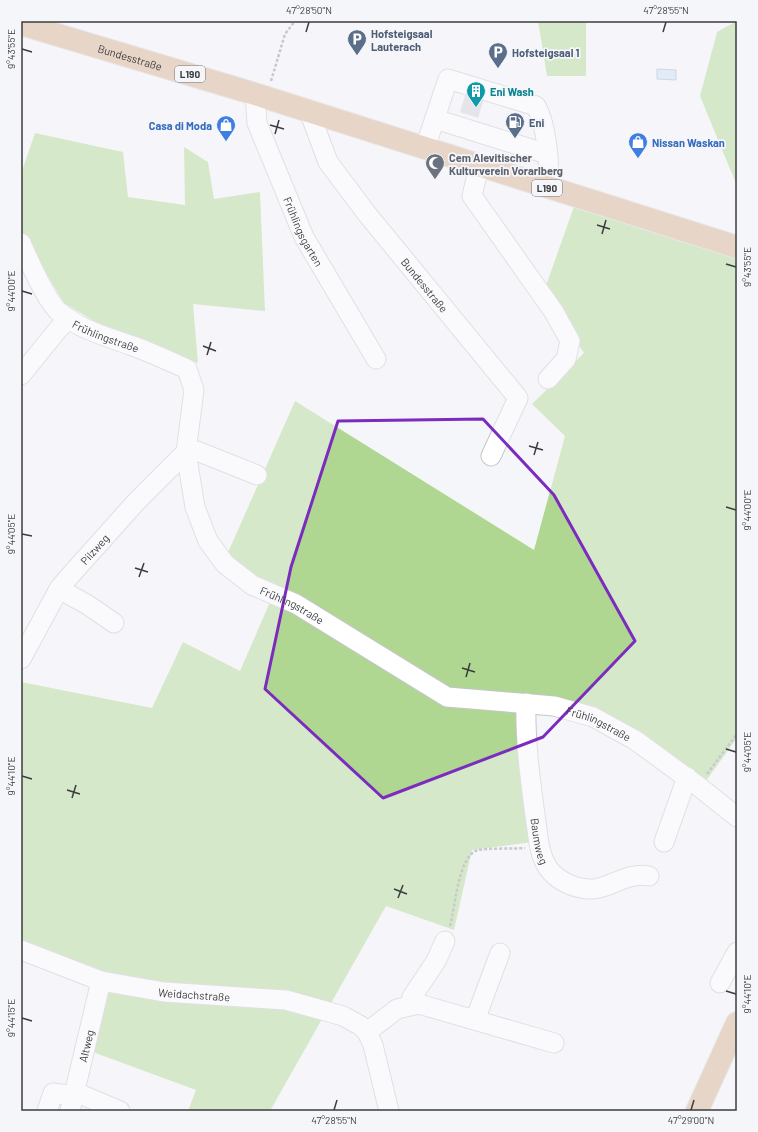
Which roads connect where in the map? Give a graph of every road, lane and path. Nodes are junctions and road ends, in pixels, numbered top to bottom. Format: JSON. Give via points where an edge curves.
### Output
{"nodes":[{"id":1,"x":295,"y":21,"type":"edge"},
{"id":2,"x":33,"y":24,"type":"edge"},
{"id":3,"x":260,"y":96,"type":"junction"},
{"id":4,"x":309,"y":111,"type":"junction"},
{"id":5,"x":435,"y":119,"type":"junction"},
{"id":6,"x":425,"y":148,"type":"junction"},
{"id":7,"x":547,"y":154,"type":"junction"},
{"id":8,"x":479,"y":166,"type":"junction"},
{"id":9,"x":548,"y":188,"type":"junction"},
{"id":10,"x":21,"y":243,"type":"edge"},
{"id":11,"x":737,"y":247,"type":"edge"},
{"id":12,"x":70,"y":319,"type":"junction"},
{"id":13,"x":376,"y":359,"type":"dead end"},
{"id":14,"x":21,"y":375,"type":"edge"},
{"id":15,"x":548,"y":379,"type":"dead end"},
{"id":16,"x":186,"y":452,"type":"junction"},
{"id":17,"x":490,"y":456,"type":"dead end"},
{"id":18,"x":257,"y":475,"type":"dead end"},
{"id":19,"x":59,"y":590,"type":"junction"},
{"id":20,"x":114,"y":623,"type":"dead end"},
{"id":21,"x":21,"y":659,"type":"edge"},
{"id":22,"x":526,"y":703,"type":"junction"},
{"id":23,"x":737,"y":734,"type":"edge"},
{"id":24,"x":692,"y":782,"type":"junction"},
{"id":25,"x":737,"y":817,"type":"edge"},
{"id":26,"x":664,"y":842,"type":"dead end"},
{"id":27,"x":539,"y":846,"type":"junction"},
{"id":28,"x":649,"y":876,"type":"dead end"},
{"id":29,"x":445,"y":941,"type":"joint"},
{"id":30,"x":21,"y":950,"type":"edge"},
{"id":31,"x":737,"y":952,"type":"edge"},
{"id":32,"x":500,"y":953,"type":"dead end"},
{"id":33,"x":101,"y":981,"type":"junction"},
{"id":34,"x":720,"y":983,"type":"dead end"},
{"id":35,"x":410,"y":1005,"type":"junction"},
{"id":36,"x":475,"y":1020,"type":"junction"},
{"id":37,"x":367,"y":1032,"type":"junction"},
{"id":38,"x":734,"y":1037,"type":"edge"},
{"id":39,"x":554,"y":1043,"type":"dead end"},
{"id":40,"x":73,"y":1100,"type":"edge"},
{"id":41,"x":47,"y":1111,"type":"edge"},
{"id":42,"x":120,"y":1111,"type":"edge"},
{"id":43,"x":389,"y":1111,"type":"edge"},
{"id":44,"x":697,"y":1111,"type":"edge"}],
"edges":[{"from":1,"to":3,"type":"path","via":[[285,34]]},
{"from":2,"to":3,"type":"main road","name":"Bundesstraße","number":"L190"},
{"from":3,"to":4,"type":"main road","name":"Bundesstraße","number":"L190"},
{"from":3,"to":13,"type":"street","name":"Frühlingsgarten","via":[[257,123],[304,237]]},
{"from":4,"to":6,"type":"main road","name":"Bundesstraße","number":"L190"},
{"from":4,"to":17,"type":"street","name":"Bundesstraße","via":[[328,162],[366,214],[518,398]]},
{"from":5,"to":6,"type":"street"},
{"from":5,"to":7,"type":"street","via":[[466,122]]},
{"from":5,"to":7,"type":"street","via":[[448,79],[476,92],[536,106],[542,116]]},
{"from":6,"to":8,"type":"main road","name":"Bundesstraße","number":"L190"},
{"from":7,"to":9,"type":"street","via":[[550,172]]},
{"from":8,"to":9,"type":"main road","name":"Bundesstraße","number":"L190"},
{"from":8,"to":15,"type":"street","via":[[472,196],[554,312],[570,341],[566,358]]},
{"from":9,"to":11,"type":"main road","name":"Bundesstraße","number":"L190"},
{"from":10,"to":12,"type":"street","name":"Frühlingstraße","via":[[34,273],[56,309]]},
{"from":12,"to":14,"type":"street","via":[[60,327]]},
{"from":12,"to":16,"type":"street","name":"Frühlingstraße","via":[[87,329],[158,355],[187,369],[194,390]]},
{"from":16,"to":18,"type":"street","via":[[197,451]]},
{"from":16,"to":19,"type":"street","name":"Pilzweg","via":[[136,502]]},
{"from":16,"to":22,"type":"street","name":"Frühlingstraße","via":[[194,507],[208,541],[225,564],[252,585],[296,604],[447,696]]},
{"from":19,"to":20,"type":"street","via":[[88,605]]},
{"from":19,"to":21,"type":"street","name":"Pilzweg"},
{"from":22,"to":24,"type":"street","name":"Frühlingstraße","via":[[554,706],[593,717],[635,740]]},
{"from":22,"to":27,"type":"street","name":"Baumweg","via":[[525,731]]},
{"from":23,"to":24,"type":"path"},
{"from":24,"to":25,"type":"street","name":"Frühlingstraße"},
{"from":24,"to":26,"type":"street"},
{"from":27,"to":28,"type":"street","name":"Baumweg","via":[[545,863],[553,874],[582,889],[606,887],[640,874]]},
{"from":27,"to":29,"type":"path","via":[[512,850],[478,850],[469,855],[464,864]]},
{"from":29,"to":35,"type":"street","via":[[436,961],[412,997]]},
{"from":30,"to":33,"type":"street","name":"Weidachstraße"},
{"from":31,"to":34,"type":"street"},
{"from":32,"to":36,"type":"street"},
{"from":33,"to":37,"type":"street","name":"Weidachstraße","via":[[164,992],[286,1000],[343,1016]]},
{"from":33,"to":40,"type":"street","name":"Altweg"},
{"from":35,"to":36,"type":"street","via":[[431,1007]]},
{"from":35,"to":37,"type":"street","via":[[397,1009]]},
{"from":36,"to":39,"type":"street"},
{"from":37,"to":43,"type":"street","via":[[373,1045]]},
{"from":38,"to":44,"type":"main road"},
{"from":40,"to":41,"type":"street","via":[[53,1093]]},
{"from":40,"to":42,"type":"street"}]}
